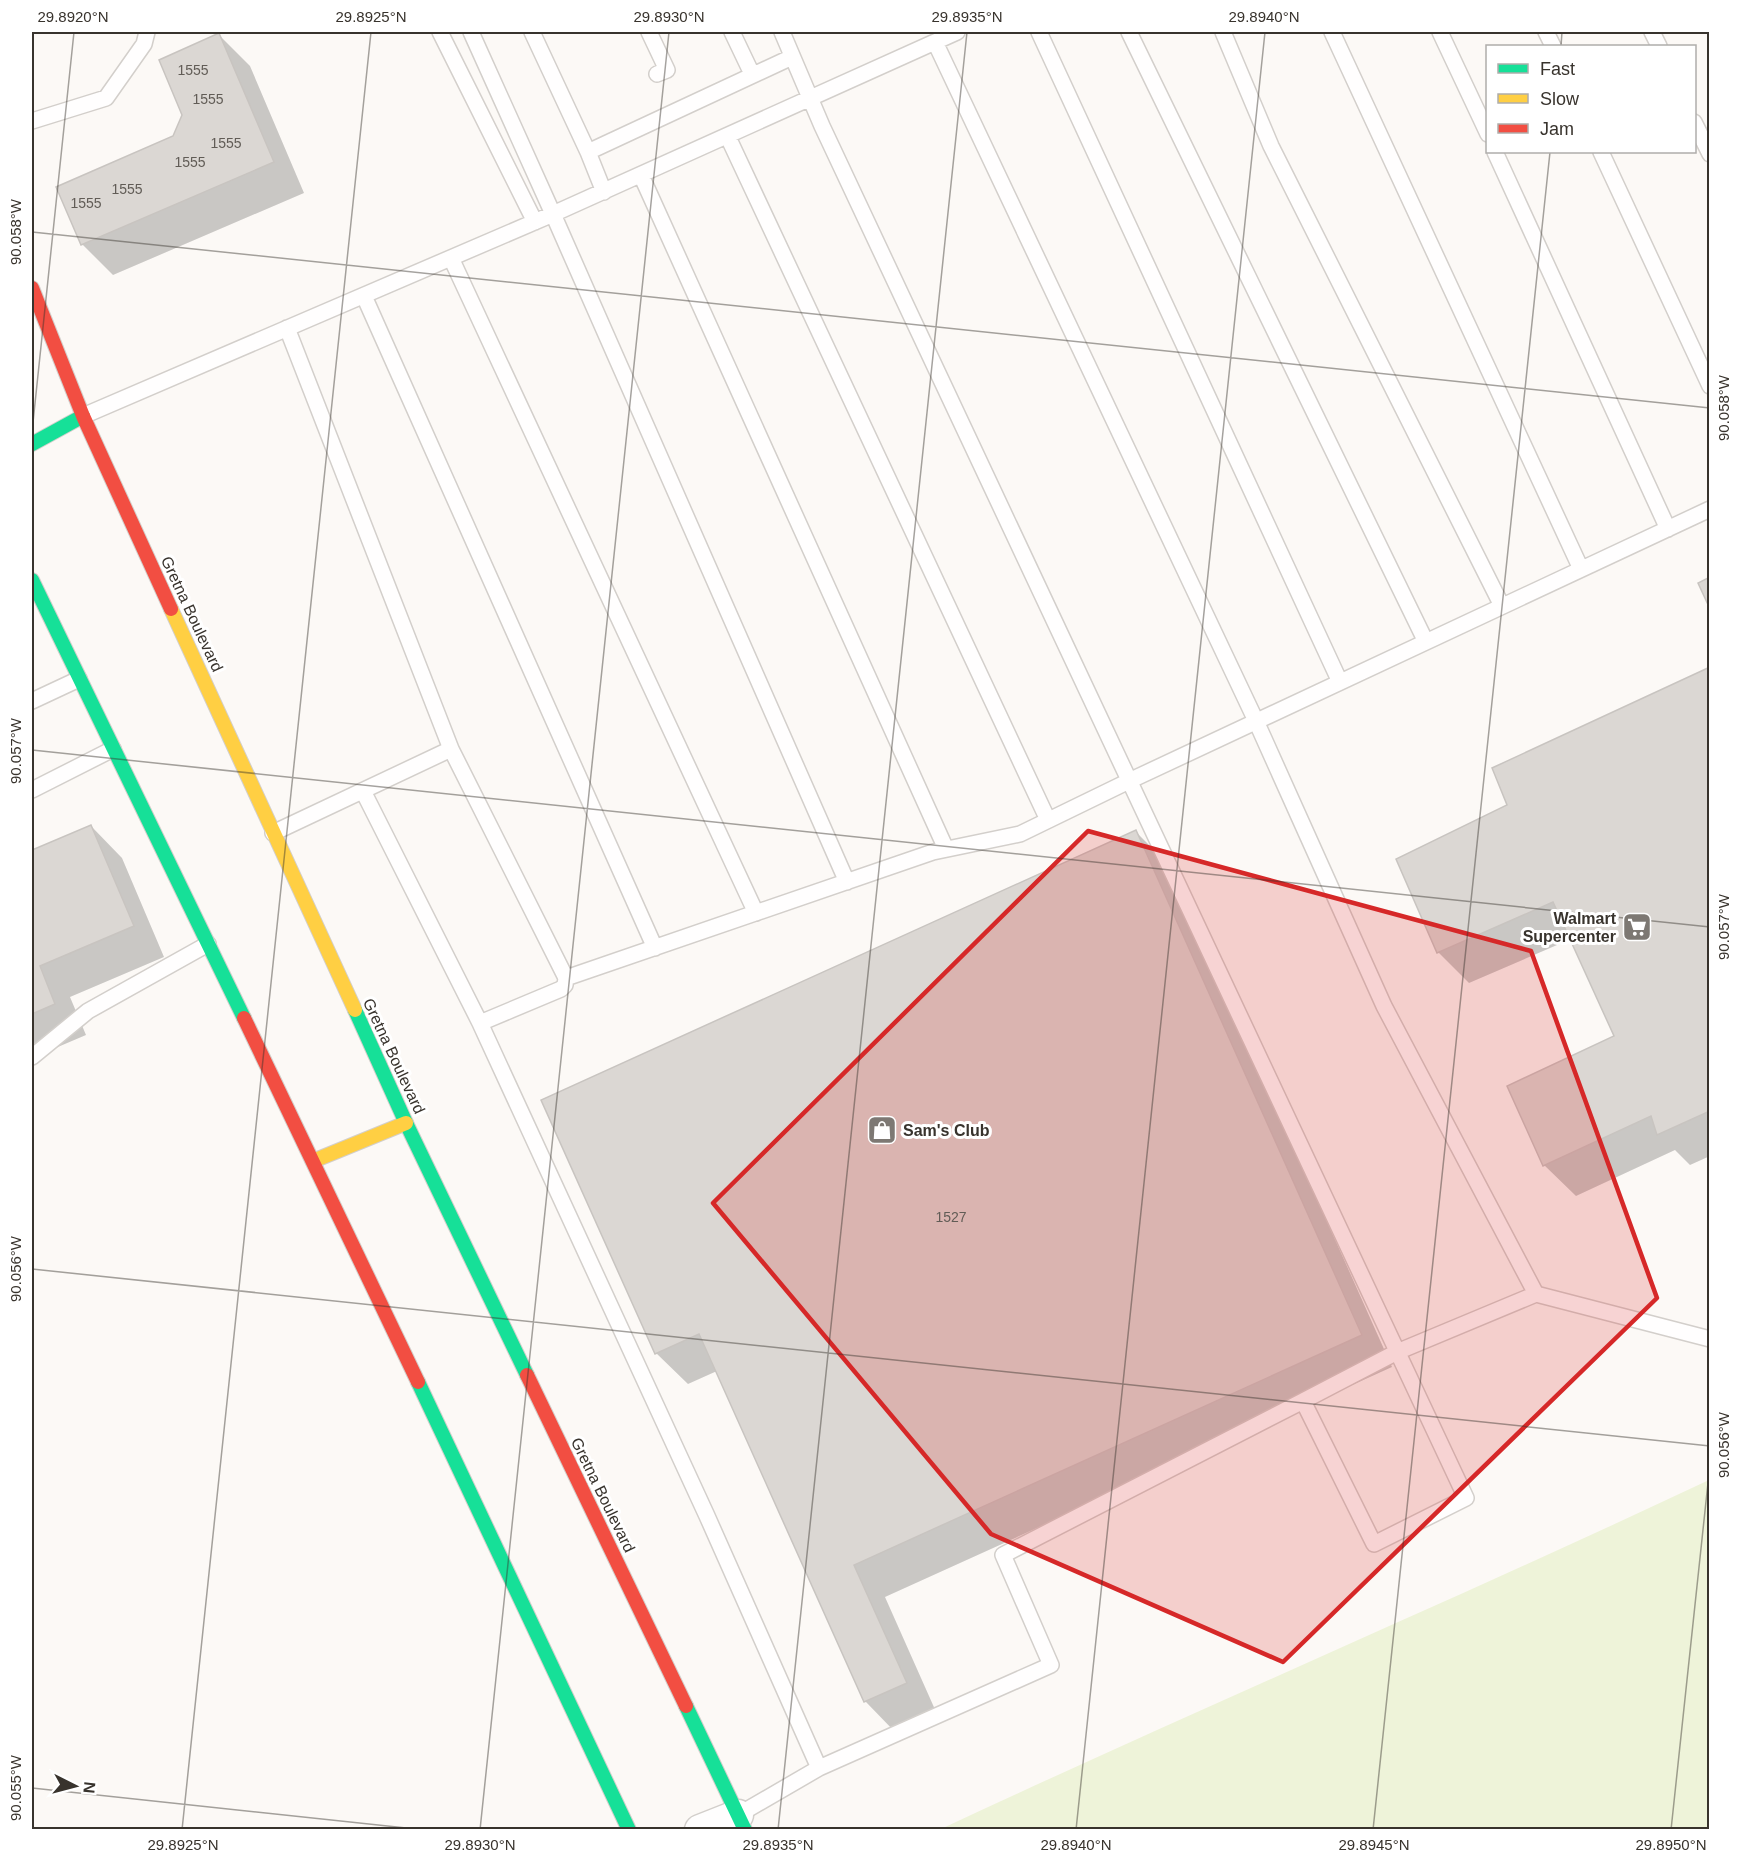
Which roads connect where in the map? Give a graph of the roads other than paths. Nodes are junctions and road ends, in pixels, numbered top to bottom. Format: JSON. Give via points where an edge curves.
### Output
{"nodes":[{"id":1,"x":147,"y":32,"type":"edge"},
{"id":2,"x":440,"y":32,"type":"edge"},
{"id":3,"x":471,"y":32,"type":"edge"},
{"id":4,"x":532,"y":32,"type":"edge"},
{"id":5,"x":650,"y":32,"type":"edge"},
{"id":6,"x":732,"y":32,"type":"edge"},
{"id":7,"x":782,"y":32,"type":"edge"},
{"id":8,"x":957,"y":32,"type":"edge"},
{"id":9,"x":1039,"y":32,"type":"edge"},
{"id":10,"x":1129,"y":32,"type":"edge"},
{"id":11,"x":1223,"y":32,"type":"edge"},
{"id":12,"x":1332,"y":32,"type":"edge"},
{"id":13,"x":1440,"y":32,"type":"edge"},
{"id":14,"x":935,"y":42,"type":"junction"},
{"id":15,"x":792,"y":57,"type":"junction"},
{"id":16,"x":662,"y":72,"type":"dead end"},
{"id":17,"x":752,"y":74,"type":"junction"},
{"id":18,"x":811,"y":99,"type":"junction"},
{"id":19,"x":32,"y":121,"type":"edge"},
{"id":20,"x":1696,"y":124,"type":"edge"},
{"id":21,"x":1486,"y":130,"type":"edge"},
{"id":22,"x":728,"y":137,"type":"junction"},
{"id":23,"x":588,"y":152,"type":"junction"},
{"id":24,"x":1495,"y":153,"type":"edge"},
{"id":25,"x":1601,"y":153,"type":"edge"},
{"id":26,"x":1710,"y":154,"type":"edge"},
{"id":27,"x":642,"y":175,"type":"junction"},
{"id":28,"x":604,"y":192,"type":"junction"},
{"id":29,"x":554,"y":214,"type":"junction"},
{"id":30,"x":535,"y":222,"type":"junction"},
{"id":31,"x":451,"y":258,"type":"junction"},
{"id":32,"x":32,"y":288,"type":"edge"},
{"id":33,"x":364,"y":296,"type":"junction"},
{"id":34,"x":287,"y":328,"type":"junction"},
{"id":35,"x":1710,"y":386,"type":"edge"},
{"id":36,"x":83,"y":416,"type":"junction"},
{"id":37,"x":32,"y":444,"type":"edge"},
{"id":38,"x":1710,"y":509,"type":"edge"},
{"id":39,"x":1668,"y":529,"type":"junction"},
{"id":40,"x":1581,"y":569,"type":"junction"},
{"id":41,"x":32,"y":580,"type":"edge"},
{"id":42,"x":1502,"y":606,"type":"junction"},
{"id":43,"x":1425,"y":642,"type":"junction"},
{"id":44,"x":80,"y":679,"type":"junction"},
{"id":45,"x":1340,"y":682,"type":"junction"},
{"id":46,"x":32,"y":701,"type":"edge"},
{"id":47,"x":1256,"y":721,"type":"junction"},
{"id":48,"x":113,"y":749,"type":"junction"},
{"id":49,"x":451,"y":749,"type":"junction"},
{"id":50,"x":1129,"y":781,"type":"junction"},
{"id":51,"x":32,"y":790,"type":"edge"},
{"id":52,"x":363,"y":791,"type":"junction"},
{"id":53,"x":1048,"y":820,"type":"junction"},
{"id":54,"x":273,"y":833,"type":"junction"},
{"id":55,"x":946,"y":849,"type":"junction"},
{"id":56,"x":846,"y":882,"type":"junction"},
{"id":57,"x":756,"y":913,"type":"junction"},
{"id":58,"x":208,"y":944,"type":"junction"},
{"id":59,"x":655,"y":948,"type":"junction"},
{"id":60,"x":566,"y":978,"type":"junction"},
{"id":61,"x":480,"y":1023,"type":"junction"},
{"id":62,"x":32,"y":1057,"type":"edge"},
{"id":63,"x":406,"y":1123,"type":"junction"},
{"id":64,"x":313,"y":1161,"type":"junction"},
{"id":65,"x":1536,"y":1294,"type":"junction"},
{"id":66,"x":1710,"y":1339,"type":"edge"},
{"id":67,"x":1397,"y":1352,"type":"junction"},
{"id":68,"x":1303,"y":1401,"type":"junction"},
{"id":69,"x":819,"y":1768,"type":"junction"},
{"id":70,"x":741,"y":1822,"type":"edge"},
{"id":71,"x":629,"y":1830,"type":"edge"},
{"id":72,"x":700,"y":1830,"type":"edge"}],
"edges":[{"from":1,"to":19,"type":"lane","via":[[144,44],[106,98]]},
{"from":2,"to":30,"type":"lane"},
{"from":3,"to":29,"type":"lane"},
{"from":4,"to":23,"type":"lane","via":[[576,112]]},
{"from":5,"to":16,"type":"lane"},
{"from":6,"to":17,"type":"lane"},
{"from":7,"to":15,"type":"lane"},
{"from":8,"to":14,"type":"lane"},
{"from":9,"to":45,"type":"lane"},
{"from":10,"to":43,"type":"lane"},
{"from":11,"to":42,"type":"lane","via":[[1271,146]]},
{"from":12,"to":40,"type":"lane"},
{"from":13,"to":21,"type":"lane"},
{"from":14,"to":18,"type":"lane"},
{"from":14,"to":47,"type":"lane"},
{"from":15,"to":17,"type":"lane"},
{"from":15,"to":18,"type":"lane"},
{"from":17,"to":23,"type":"lane"},
{"from":18,"to":22,"type":"lane"},
{"from":18,"to":50,"type":"lane"},
{"from":20,"to":26,"type":"lane"},
{"from":22,"to":27,"type":"lane"},
{"from":22,"to":53,"type":"lane"},
{"from":23,"to":28,"type":"lane"},
{"from":24,"to":39,"type":"lane"},
{"from":25,"to":35,"type":"lane"},
{"from":27,"to":28,"type":"lane"},
{"from":27,"to":55,"type":"lane"},
{"from":28,"to":29,"type":"lane"},
{"from":29,"to":30,"type":"lane"},
{"from":29,"to":56,"type":"lane"},
{"from":30,"to":31,"type":"lane"},
{"from":31,"to":33,"type":"lane"},
{"from":31,"to":57,"type":"lane"},
{"from":32,"to":36,"type":"street","name":"Gretna Boulevard"},
{"from":33,"to":34,"type":"lane"},
{"from":33,"to":59,"type":"lane"},
{"from":34,"to":36,"type":"lane"},
{"from":34,"to":49,"type":"lane"},
{"from":36,"to":37,"type":"street"},
{"from":36,"to":54,"type":"street","name":"Gretna Boulevard"},
{"from":38,"to":39,"type":"lane"},
{"from":39,"to":40,"type":"lane"},
{"from":40,"to":42,"type":"lane"},
{"from":41,"to":44,"type":"street"},
{"from":42,"to":43,"type":"lane"},
{"from":43,"to":45,"type":"lane"},
{"from":44,"to":46,"type":"lane"},
{"from":44,"to":48,"type":"street"},
{"from":45,"to":47,"type":"lane"},
{"from":47,"to":50,"type":"lane"},
{"from":47,"to":65,"type":"lane","via":[[1384,1006]]},
{"from":48,"to":51,"type":"lane"},
{"from":48,"to":58,"type":"street"},
{"from":49,"to":52,"type":"lane"},
{"from":49,"to":60,"type":"lane"},
{"from":50,"to":53,"type":"lane"},
{"from":50,"to":67,"type":"lane"},
{"from":52,"to":54,"type":"lane"},
{"from":52,"to":61,"type":"lane"},
{"from":53,"to":55,"type":"lane","via":[[1020,834]]},
{"from":54,"to":63,"type":"street","name":"Gretna Boulevard"},
{"from":55,"to":56,"type":"lane"},
{"from":56,"to":57,"type":"lane"},
{"from":57,"to":59,"type":"lane"},
{"from":58,"to":62,"type":"lane","via":[[88,1011]]},
{"from":58,"to":64,"type":"street"},
{"from":59,"to":60,"type":"lane"},
{"from":60,"to":61,"type":"lane","via":[[561,989]]},
{"from":61,"to":69,"type":"lane"},
{"from":63,"to":64,"type":"street"},
{"from":63,"to":70,"type":"street","name":"Gretna Boulevard"},
{"from":64,"to":71,"type":"street"},
{"from":65,"to":66,"type":"lane"},
{"from":65,"to":67,"type":"lane"},
{"from":67,"to":68,"type":"lane"},
{"from":67,"to":68,"type":"lane","via":[[1466,1498],[1374,1544]]},
{"from":68,"to":69,"type":"lane","via":[[1003,1555],[1051,1665]]},
{"from":69,"to":70,"type":"lane"},
{"from":70,"to":72,"type":"street"}]}
